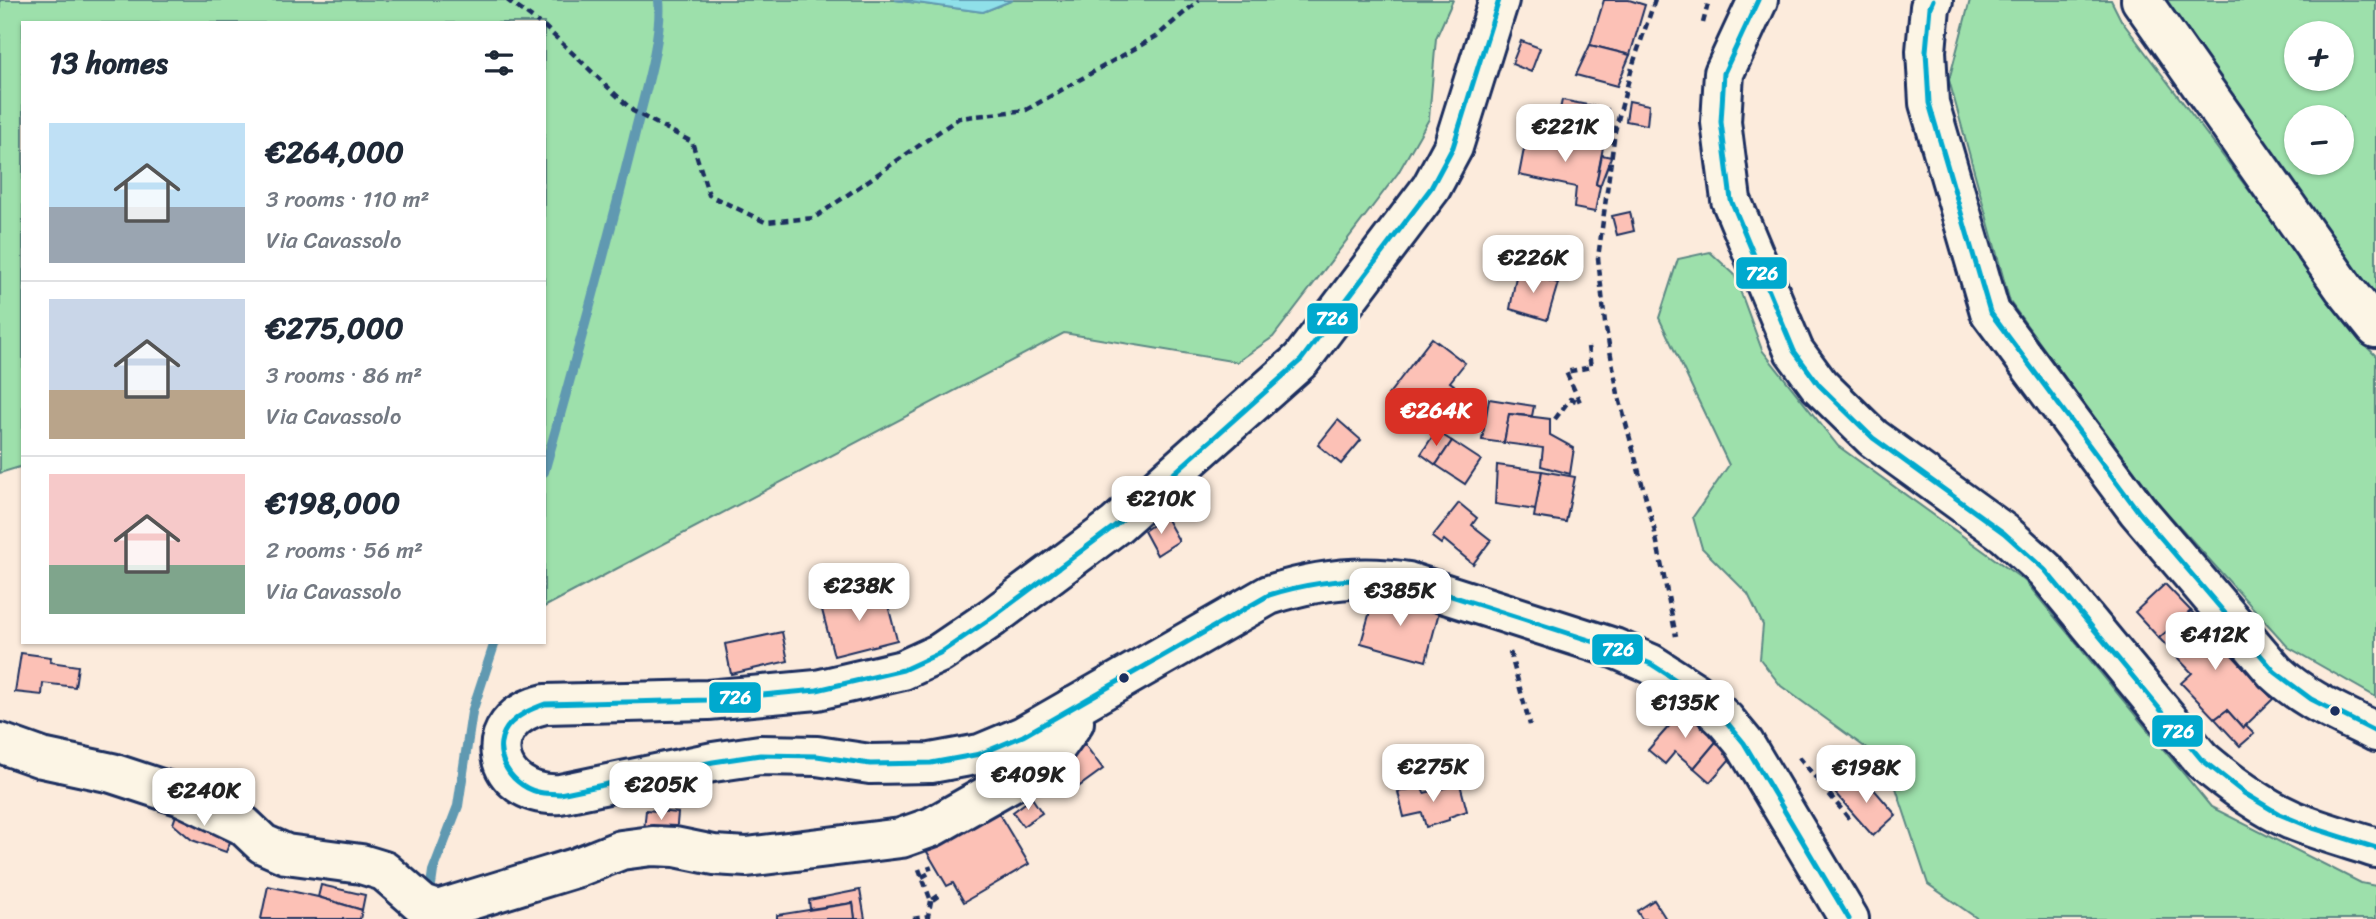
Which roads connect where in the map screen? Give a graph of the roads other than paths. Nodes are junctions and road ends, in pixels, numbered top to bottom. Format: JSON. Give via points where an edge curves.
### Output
{"nodes":[{"id":1,"x":1499,"y":0,"type":"edge"},
{"id":2,"x":1758,"y":0,"type":"edge"},
{"id":3,"x":1933,"y":0,"type":"edge"},
{"id":4,"x":2141,"y":0,"type":"edge"},
{"id":5,"x":2376,"y":328,"type":"edge"},
{"id":6,"x":1073,"y":707,"type":"junction"},
{"id":7,"x":2376,"y":732,"type":"edge"},
{"id":8,"x":0,"y":743,"type":"edge"},
{"id":9,"x":2376,"y":848,"type":"edge"},
{"id":10,"x":1849,"y":919,"type":"edge"}],
"edges":[{"from":1,"to":6,"type":"main road","via":[[1453,147],[1401,231],[1301,360],[1116,525],[993,617],[940,653],[903,670],[804,692],[708,700],[545,704],[514,717],[500,748],[500,761],[520,786],[545,795],[760,755],[870,764],[931,762],[981,754]]},
{"from":2,"to":9,"type":"main road","via":[[1724,73],[1721,122],[1731,200],[1800,360],[1873,438],[2038,563],[2201,759],[2261,804],[2293,820]]},
{"from":3,"to":7,"type":"main road","via":[[1926,51],[1929,103],[1990,312],[2138,511],[2275,672],[2315,703]]},
{"from":4,"to":5,"type":"main road"},
{"from":6,"to":8,"type":"main road","via":[[1074,722],[1045,763],[932,827],[901,838],[747,857],[675,847],[621,850],[438,910],[423,905],[384,871],[286,854],[263,845],[243,825],[181,796]]},
{"from":6,"to":10,"type":"main road","via":[[1269,596],[1294,587],[1348,579],[1408,582],[1614,648],[1651,664],[1696,693],[1744,743]]}]}
